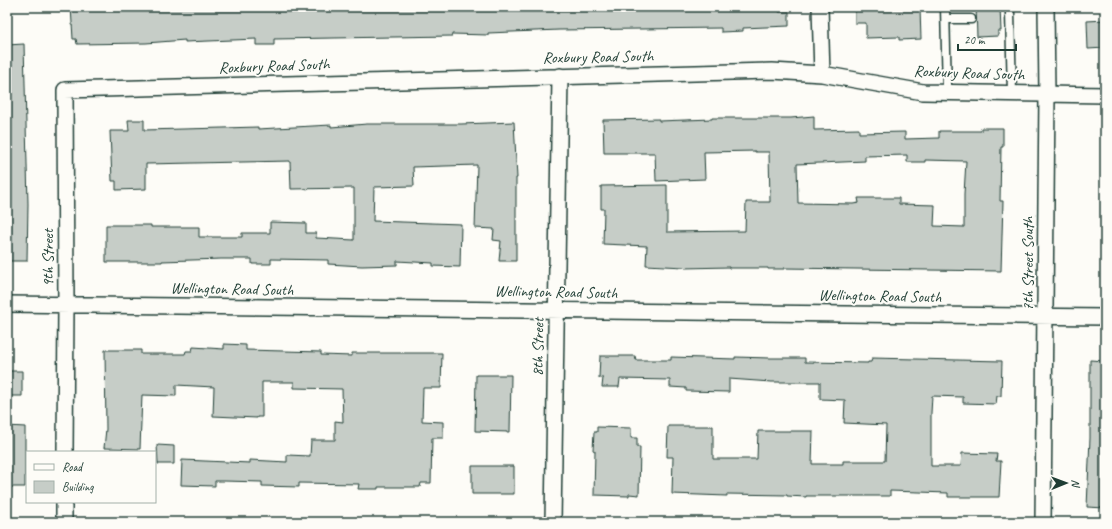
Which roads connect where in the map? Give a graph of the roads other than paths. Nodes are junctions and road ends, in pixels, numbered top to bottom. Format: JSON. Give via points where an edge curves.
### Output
{"nodes":[{"id":1,"x":820,"y":7,"type":"edge"},
{"id":2,"x":945,"y":7,"type":"edge"},
{"id":3,"x":1046,"y":7,"type":"edge"},
{"id":4,"x":1010,"y":13,"type":"dead end"},
{"id":5,"x":946,"y":19,"type":"junction"},
{"id":6,"x":971,"y":19,"type":"dead end"},
{"id":7,"x":822,"y":74,"type":"junction"},
{"id":8,"x":560,"y":76,"type":"junction"},
{"id":9,"x":90,"y":89,"type":"joint"},
{"id":10,"x":947,"y":92,"type":"junction"},
{"id":11,"x":1012,"y":94,"type":"junction"},
{"id":12,"x":1048,"y":94,"type":"junction"},
{"id":13,"x":1105,"y":95,"type":"edge"},
{"id":14,"x":7,"y":304,"type":"edge"},
{"id":15,"x":66,"y":305,"type":"junction"},
{"id":16,"x":556,"y":310,"type":"junction"},
{"id":17,"x":1046,"y":317,"type":"junction"},
{"id":18,"x":1105,"y":317,"type":"edge"},
{"id":19,"x":65,"y":451,"type":"edge"},
{"id":20,"x":64,"y":503,"type":"edge"},
{"id":21,"x":64,"y":522,"type":"edge"},
{"id":22,"x":553,"y":522,"type":"edge"},
{"id":23,"x":1043,"y":522,"type":"edge"}],
"edges":[{"from":1,"to":7,"type":"street"},
{"from":2,"to":5,"type":"lane"},
{"from":3,"to":12,"type":"street","name":"7th Street South"},
{"from":4,"to":11,"type":"lane"},
{"from":5,"to":6,"type":"lane"},
{"from":5,"to":10,"type":"lane"},
{"from":7,"to":8,"type":"street","name":"Roxbury Road South","via":[[772,71]]},
{"from":7,"to":10,"type":"street","name":"Roxbury Road South","via":[[924,92]]},
{"from":8,"to":9,"type":"street","name":"Roxbury Road South"},
{"from":8,"to":16,"type":"street","name":"8th Street"},
{"from":9,"to":15,"type":"street","name":"9th Street","via":[[65,90]]},
{"from":10,"to":11,"type":"street","name":"Roxbury Road South"},
{"from":11,"to":12,"type":"street","name":"Roxbury Road South"},
{"from":12,"to":13,"type":"street","name":"Roxbury Road South"},
{"from":12,"to":17,"type":"street","name":"7th Street South"},
{"from":14,"to":15,"type":"street","name":"Wellington Road South"},
{"from":15,"to":16,"type":"street","name":"Wellington Road South"},
{"from":15,"to":19,"type":"street","name":"9th Street"},
{"from":16,"to":17,"type":"street","name":"Wellington Road South"},
{"from":16,"to":22,"type":"street","name":"8th Street"},
{"from":17,"to":18,"type":"street","name":"Wellington Road South"},
{"from":17,"to":23,"type":"street","name":"7th Street South"},
{"from":20,"to":21,"type":"street"}]}
